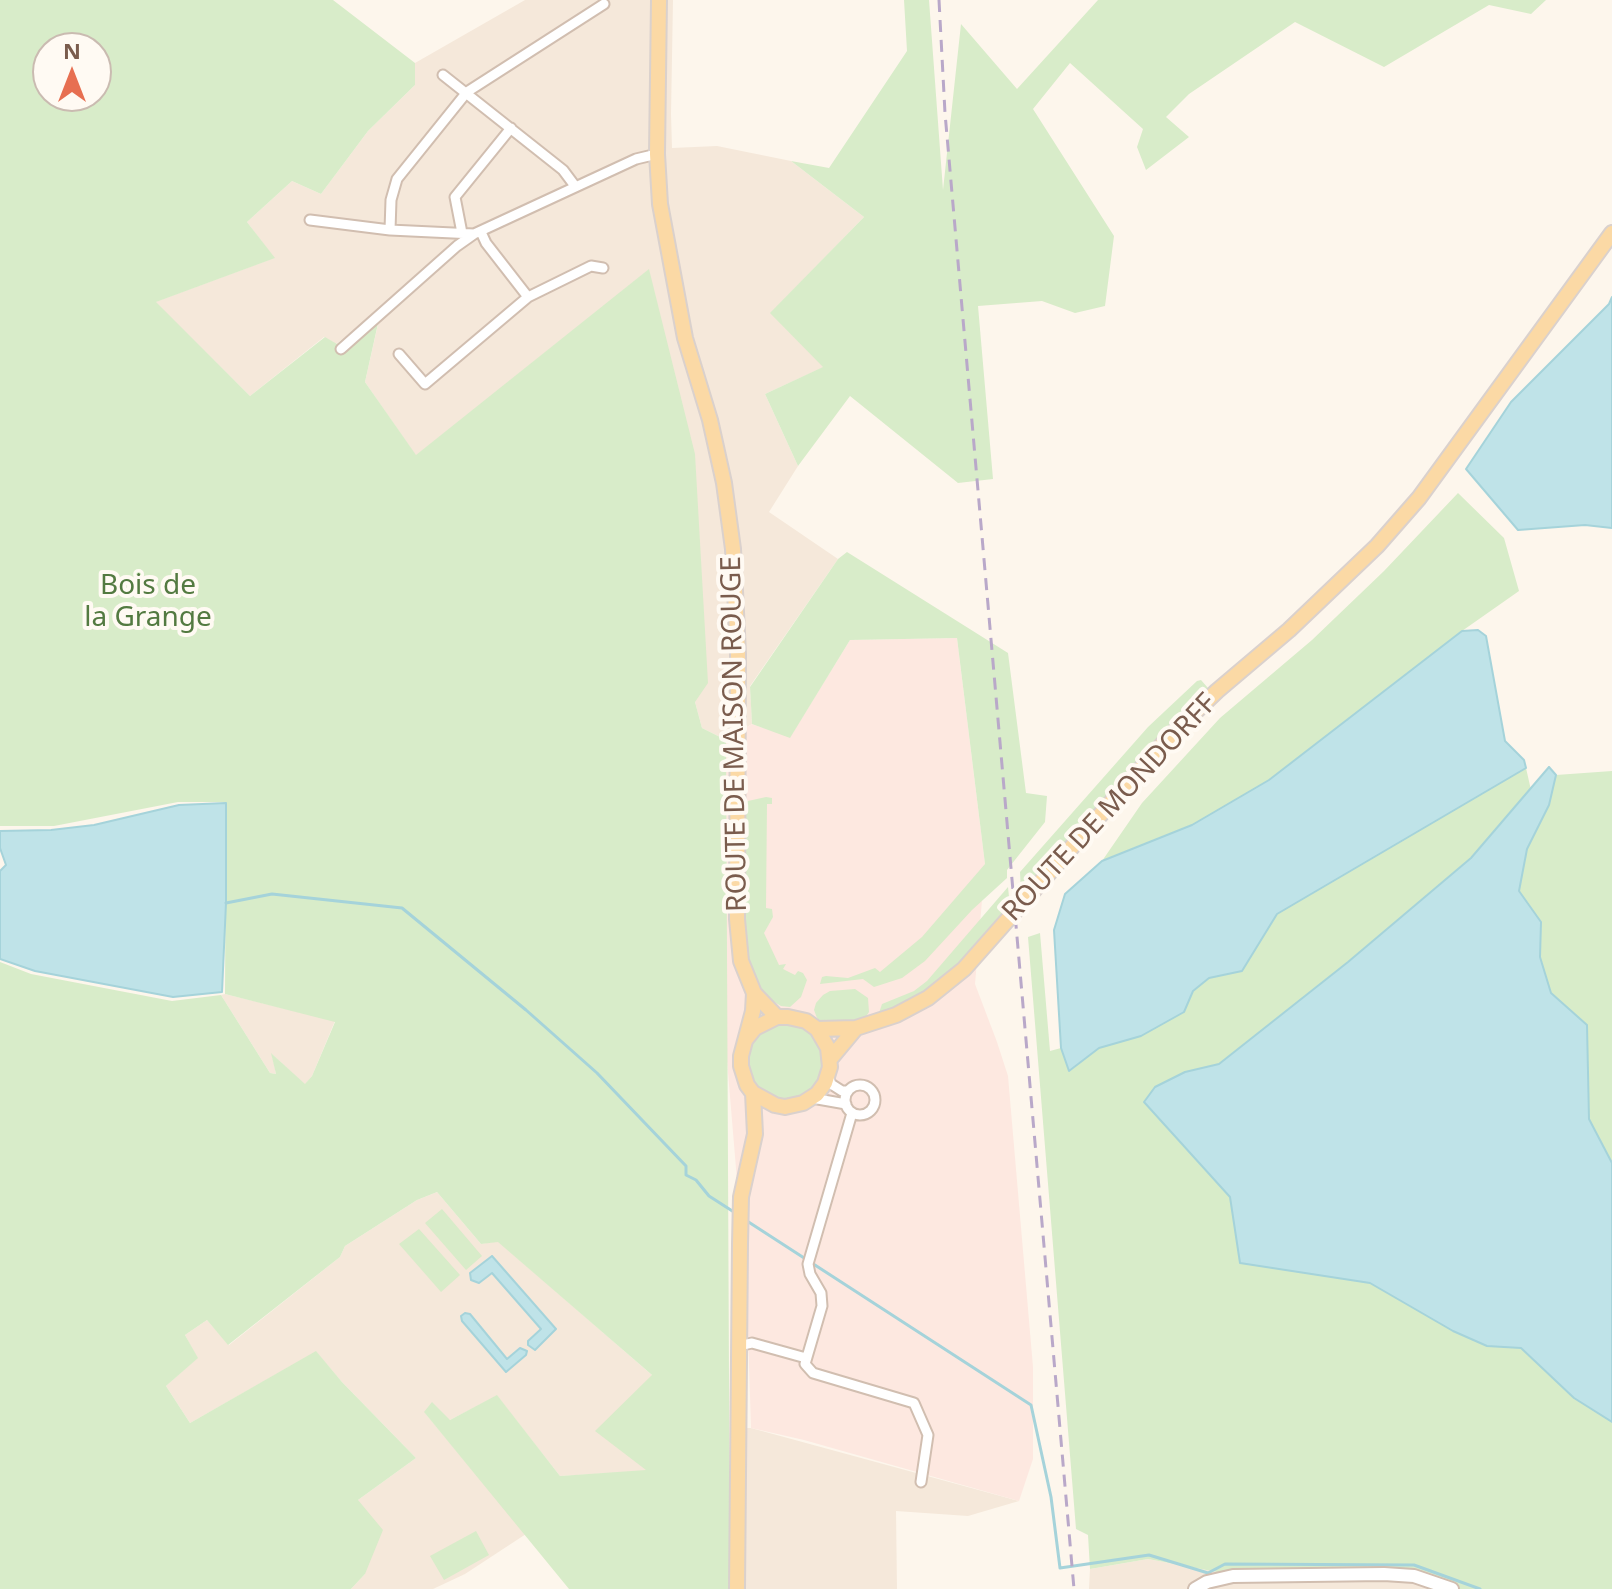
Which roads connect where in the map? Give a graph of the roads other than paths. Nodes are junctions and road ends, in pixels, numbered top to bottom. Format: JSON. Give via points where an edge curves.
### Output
{"nodes":[{"id":1,"x":659,"y":0,"type":"edge"},
{"id":2,"x":604,"y":4,"type":"dead end"},
{"id":3,"x":443,"y":75,"type":"dead end"},
{"id":4,"x":467,"y":92,"type":"junction"},
{"id":5,"x":511,"y":128,"type":"junction"},
{"id":6,"x":657,"y":154,"type":"junction"},
{"id":7,"x":575,"y":186,"type":"junction"},
{"id":8,"x":310,"y":220,"type":"dead end"},
{"id":9,"x":390,"y":230,"type":"junction"},
{"id":10,"x":462,"y":233,"type":"junction"},
{"id":11,"x":477,"y":233,"type":"junction"},
{"id":12,"x":1612,"y":233,"type":"edge"},
{"id":13,"x":603,"y":268,"type":"dead end"},
{"id":14,"x":528,"y":297,"type":"junction"},
{"id":15,"x":341,"y":349,"type":"dead end"},
{"id":16,"x":399,"y":354,"type":"dead end"},
{"id":17,"x":754,"y":993,"type":"junction"},
{"id":18,"x":777,"y":1017,"type":"junction"},
{"id":19,"x":856,"y":1028,"type":"junction"},
{"id":20,"x":817,"y":1029,"type":"junction"},
{"id":21,"x":747,"y":1038,"type":"junction"},
{"id":22,"x":831,"y":1058,"type":"junction"},
{"id":23,"x":828,"y":1076,"type":"junction"},
{"id":24,"x":848,"y":1091,"type":"junction"},
{"id":25,"x":753,"y":1093,"type":"junction"},
{"id":26,"x":812,"y":1098,"type":"junction"},
{"id":27,"x":775,"y":1105,"type":"junction"},
{"id":28,"x":849,"y":1109,"type":"junction"},
{"id":29,"x":755,"y":1134,"type":"junction"},
{"id":30,"x":738,"y":1346,"type":"junction"},
{"id":31,"x":806,"y":1362,"type":"junction"},
{"id":32,"x":921,"y":1482,"type":"dead end"},
{"id":33,"x":737,"y":1589,"type":"edge"},
{"id":34,"x":1195,"y":1589,"type":"edge"},
{"id":35,"x":1452,"y":1589,"type":"edge"}],
"edges":[{"from":1,"to":6,"type":"main road","name":"ROUTE DE MAISON ROUGE"},
{"from":2,"to":4,"type":"street"},
{"from":3,"to":4,"type":"street"},
{"from":4,"to":5,"type":"street"},
{"from":4,"to":9,"type":"street","via":[[397,179]]},
{"from":5,"to":7,"type":"street"},
{"from":5,"to":10,"type":"street","via":[[455,197]]},
{"from":6,"to":7,"type":"street"},
{"from":6,"to":17,"type":"main road","name":"ROUTE DE MAISON ROUGE","via":[[669,259],[724,483],[733,549],[737,919],[741,961]]},
{"from":7,"to":11,"type":"street"},
{"from":8,"to":9,"type":"street"},
{"from":9,"to":10,"type":"street"},
{"from":10,"to":11,"type":"street"},
{"from":11,"to":14,"type":"street"},
{"from":11,"to":15,"type":"street"},
{"from":12,"to":19,"type":"main road","name":"ROUTE DE MONDORFF","via":[[1419,498],[1377,546],[1170,736],[964,969],[917,1004]]},
{"from":13,"to":14,"type":"street","via":[[591,266]]},
{"from":14,"to":16,"type":"street","via":[[425,384]]},
{"from":17,"to":18,"type":"main road"},
{"from":17,"to":21,"type":"main road"},
{"from":18,"to":20,"type":"main road","via":[[799,1019]]},
{"from":18,"to":21,"type":"main road"},
{"from":19,"to":20,"type":"main road","name":"ROUTE DE MONDORFF"},
{"from":19,"to":22,"type":"main road"},
{"from":20,"to":22,"type":"main road"},
{"from":21,"to":25,"type":"main road","via":[[741,1066]]},
{"from":22,"to":23,"type":"main road"},
{"from":23,"to":24,"type":"street","via":[[831,1084]]},
{"from":23,"to":26,"type":"main road"},
{"from":24,"to":28,"type":"street"},
{"from":24,"to":28,"type":"street","via":[[865,1086],[875,1099],[868,1113]]},
{"from":25,"to":27,"type":"main road"},
{"from":25,"to":29,"type":"main road"},
{"from":26,"to":27,"type":"main road","via":[[794,1106]]},
{"from":26,"to":28,"type":"street"},
{"from":27,"to":29,"type":"main road"},
{"from":28,"to":31,"type":"street","via":[[808,1264],[822,1306]]},
{"from":29,"to":30,"type":"main road","via":[[741,1197]]},
{"from":30,"to":31,"type":"street","via":[[752,1343]]},
{"from":30,"to":33,"type":"main road"},
{"from":31,"to":32,"type":"street","via":[[813,1373],[914,1403],[928,1435]]},
{"from":34,"to":35,"type":"street","via":[[1233,1576],[1384,1574],[1414,1576]]}]}
